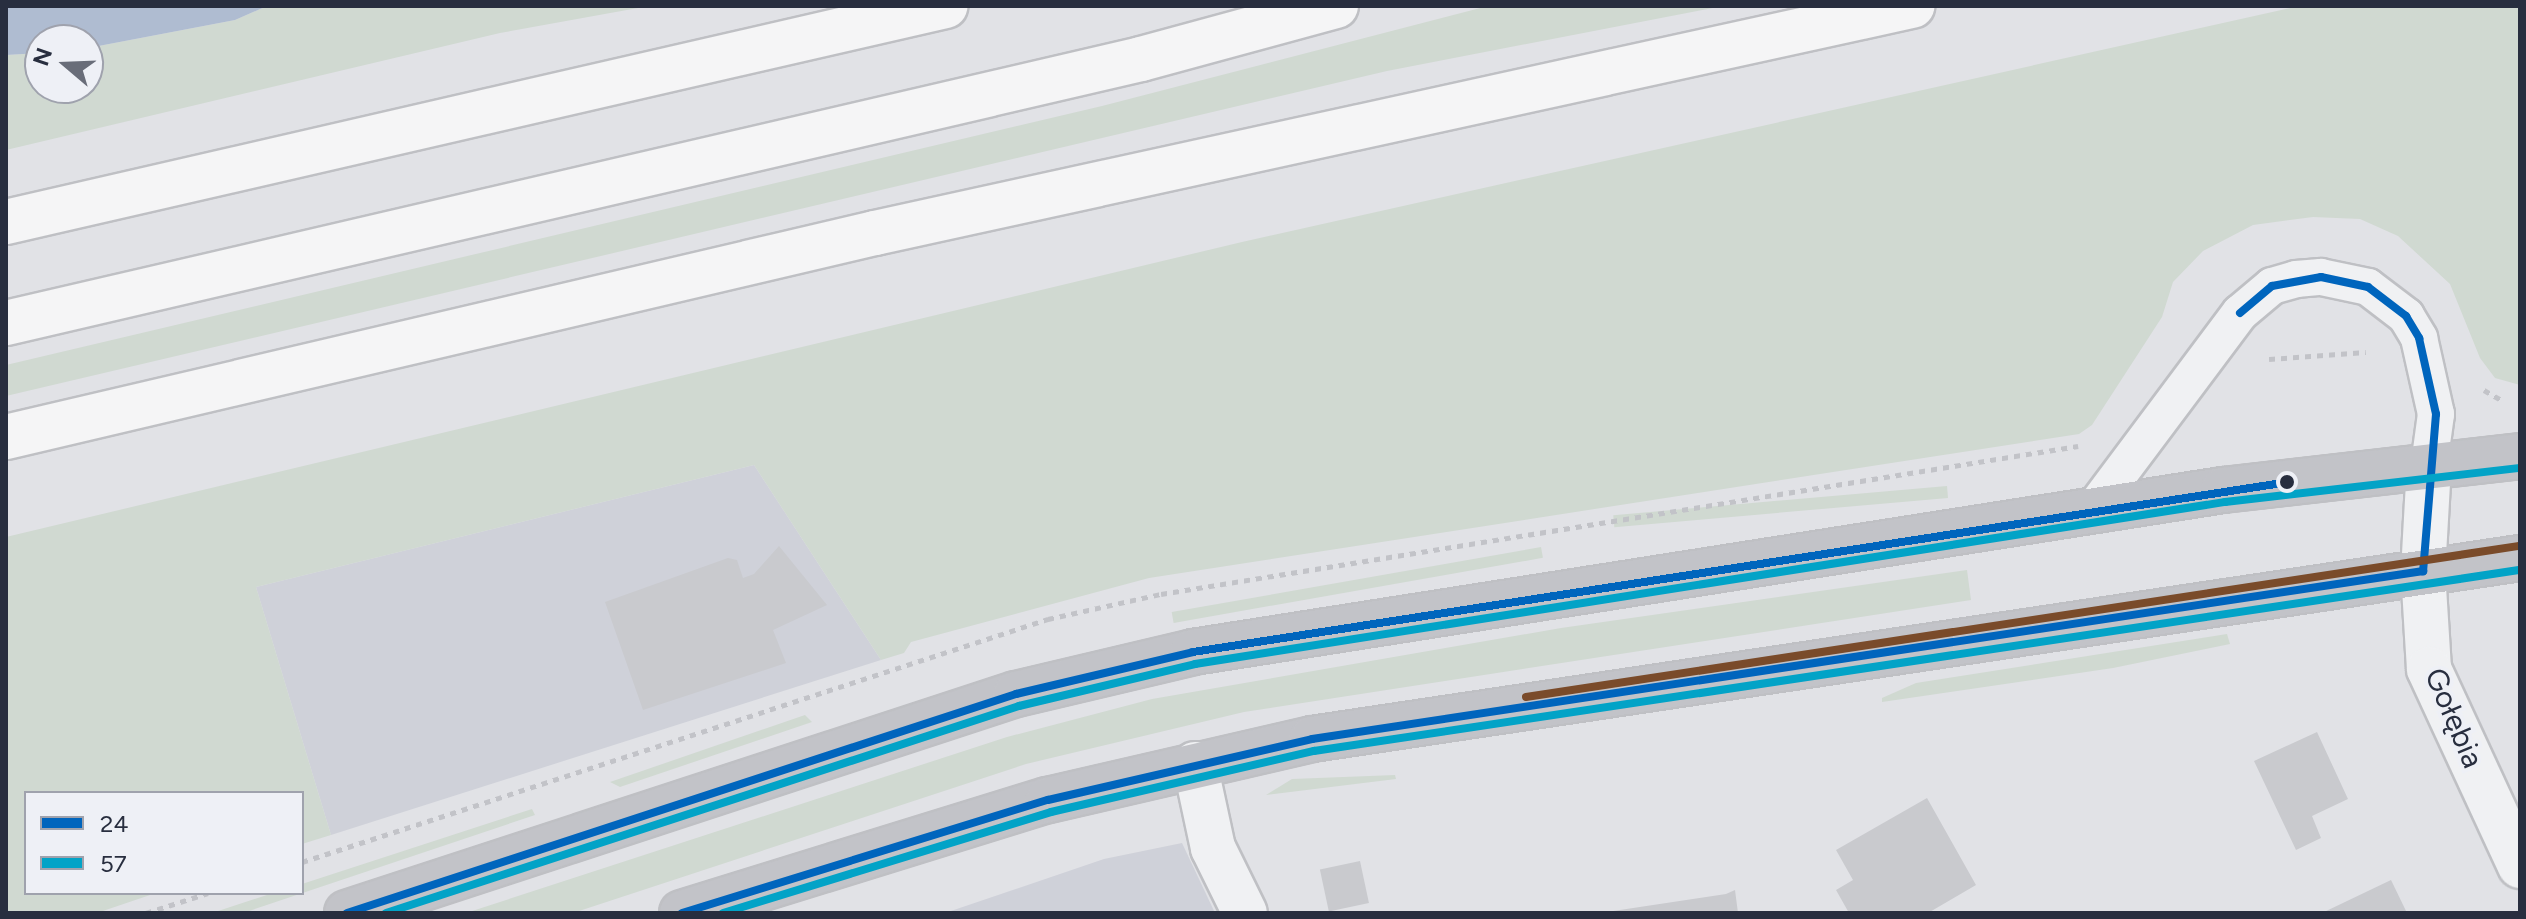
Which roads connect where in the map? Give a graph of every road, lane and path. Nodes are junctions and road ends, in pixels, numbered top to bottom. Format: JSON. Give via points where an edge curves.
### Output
{"nodes":[{"id":1,"x":945,"y":6,"type":"edge"},
{"id":2,"x":1336,"y":6,"type":"edge"},
{"id":3,"x":1912,"y":6,"type":"edge"},
{"id":4,"x":6,"y":222,"type":"edge"},
{"id":5,"x":6,"y":323,"type":"edge"},
{"id":6,"x":6,"y":437,"type":"edge"},
{"id":7,"x":2520,"y":456,"type":"edge"},
{"id":8,"x":2429,"y":465,"type":"junction"},
{"id":9,"x":2091,"y":512,"type":"junction"},
{"id":10,"x":2520,"y":558,"type":"edge"},
{"id":11,"x":2423,"y":571,"type":"junction"},
{"id":12,"x":1195,"y":764,"type":"junction"},
{"id":13,"x":2520,"y":866,"type":"edge"},
{"id":14,"x":202,"y":895,"type":"edge"},
{"id":15,"x":146,"y":913,"type":"edge"},
{"id":16,"x":347,"y":913,"type":"edge"},
{"id":17,"x":682,"y":913,"type":"edge"},
{"id":18,"x":1245,"y":913,"type":"edge"}],
"edges":[{"from":1,"to":4,"type":"highway"},
{"from":2,"to":5,"type":"highway","via":[[1141,59]]},
{"from":3,"to":6,"type":"highway","via":[[875,233]]},
{"from":7,"to":8,"type":"main road"},
{"from":8,"to":9,"type":"main road"},
{"from":8,"to":9,"type":"lane","via":[[2436,414],[2419,338],[2406,316],[2368,287],[2321,277],[2296,279],[2272,286],[2240,313]]},
{"from":8,"to":11,"type":"street","name":"Gołębia"},
{"from":9,"to":16,"type":"main road","via":[[1193,652],[1016,694]]},
{"from":10,"to":11,"type":"main road"},
{"from":11,"to":12,"type":"main road","via":[[1312,739]]},
{"from":11,"to":13,"type":"street","name":"Gołębia","via":[[2429,669]]},
{"from":12,"to":17,"type":"main road","via":[[1048,800]]},
{"from":12,"to":18,"type":"street","via":[[1213,848]]},
{"from":14,"to":15,"type":"path"}]}
